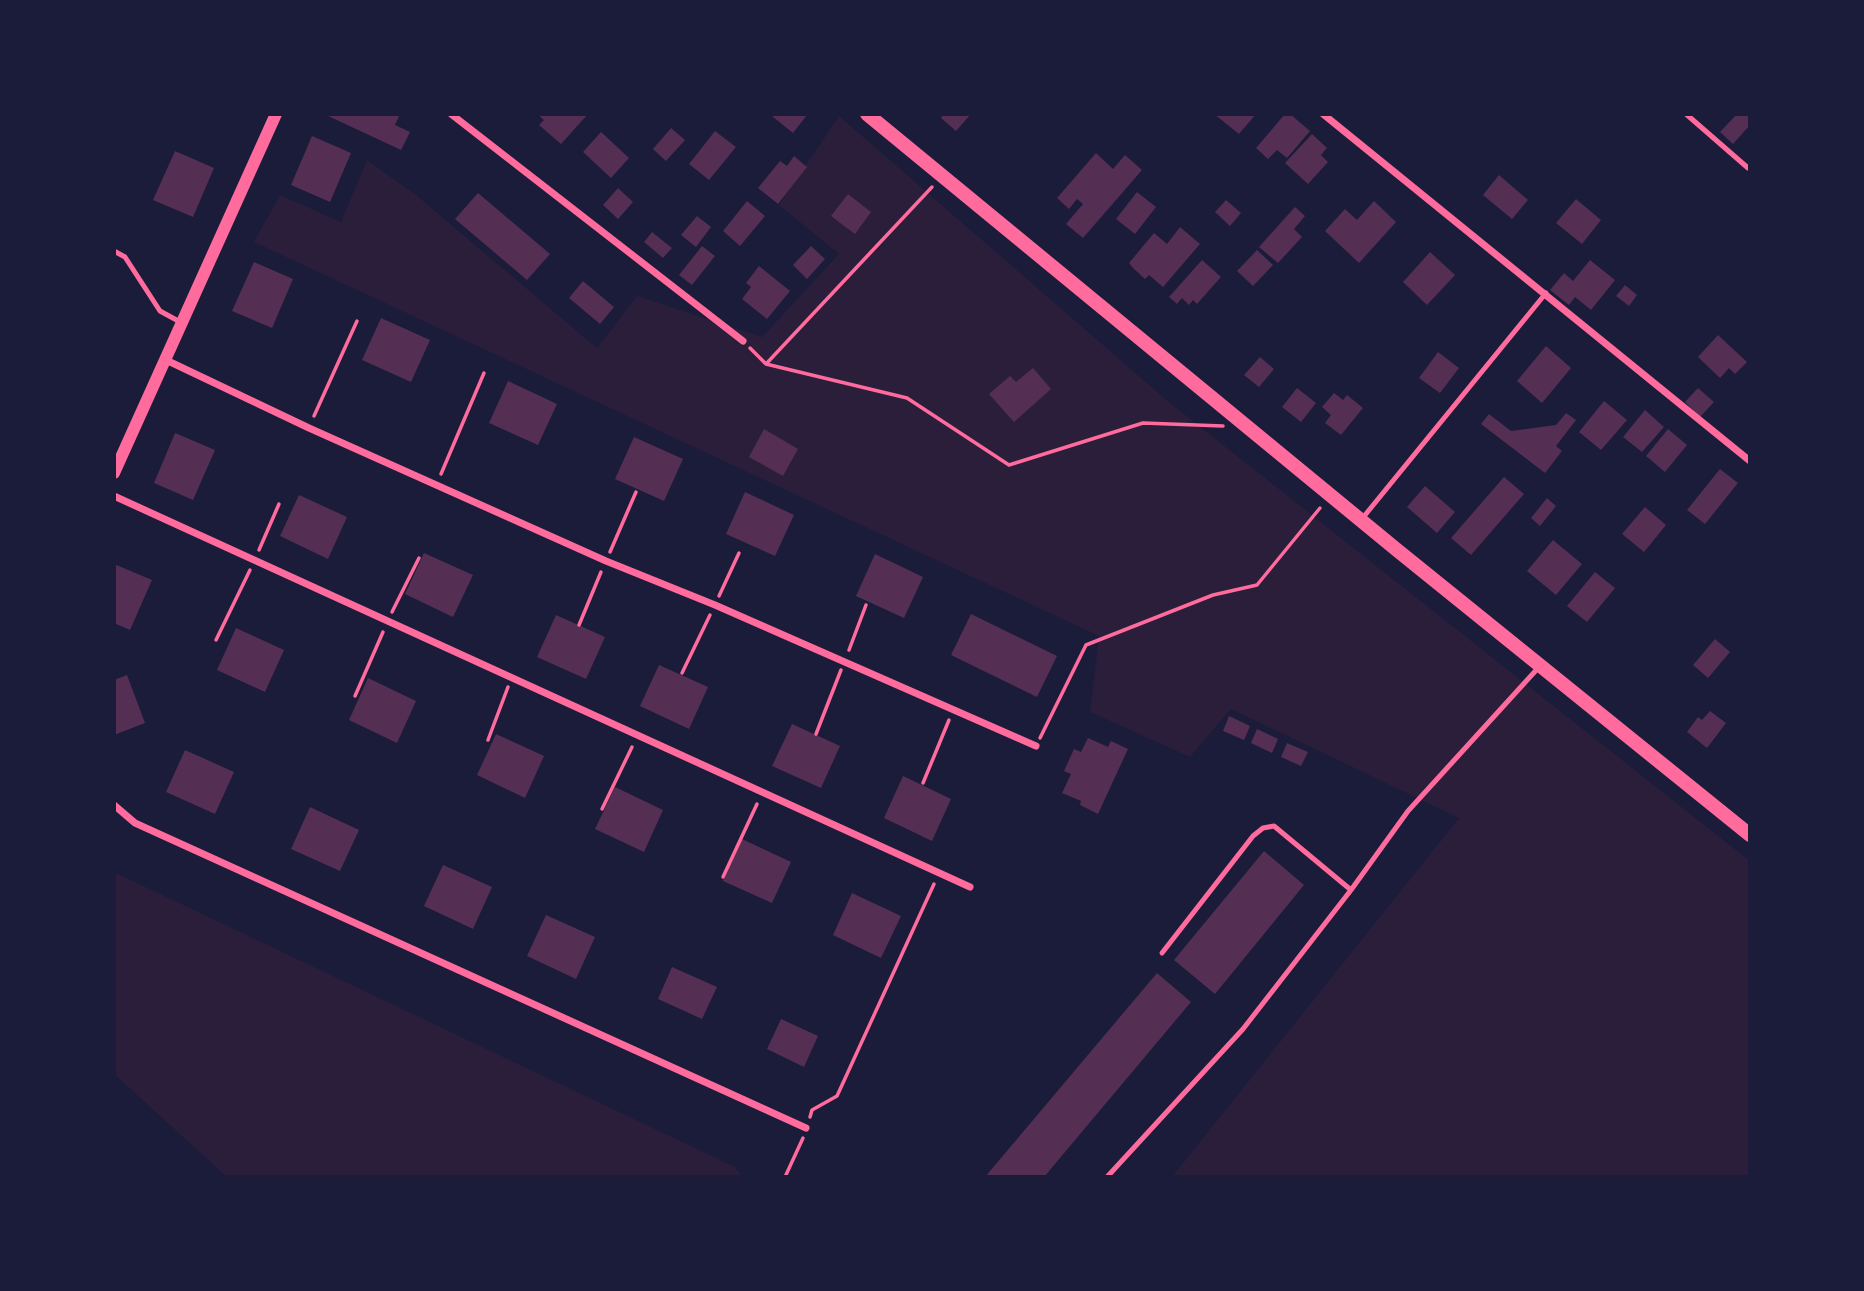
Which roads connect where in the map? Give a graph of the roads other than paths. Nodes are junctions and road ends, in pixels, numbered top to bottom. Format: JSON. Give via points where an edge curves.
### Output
{"nodes":[{"id":1,"x":276,"y":114,"type":"edge"},
{"id":2,"x":451,"y":114,"type":"edge"},
{"id":3,"x":867,"y":114,"type":"edge"},
{"id":4,"x":1324,"y":114,"type":"edge"},
{"id":5,"x":1686,"y":114,"type":"edge"},
{"id":6,"x":1748,"y":168,"type":"dead end"},
{"id":7,"x":114,"y":251,"type":"edge"},
{"id":8,"x":1546,"y":293,"type":"junction"},
{"id":9,"x":183,"y":324,"type":"junction"},
{"id":10,"x":743,"y":341,"type":"road end"},
{"id":11,"x":166,"y":360,"type":"junction"},
{"id":12,"x":1750,"y":461,"type":"edge"},
{"id":13,"x":114,"y":473,"type":"edge"},
{"id":14,"x":114,"y":496,"type":"edge"},
{"id":15,"x":1361,"y":520,"type":"junction"},
{"id":16,"x":1542,"y":665,"type":"junction"},
{"id":17,"x":1036,"y":746,"type":"road end"},
{"id":18,"x":114,"y":805,"type":"edge"},
{"id":19,"x":1750,"y":835,"type":"edge"},
{"id":20,"x":970,"y":887,"type":"dead end"},
{"id":21,"x":1351,"y":890,"type":"junction"},
{"id":22,"x":1162,"y":953,"type":"dead end"},
{"id":23,"x":806,"y":1128,"type":"road end"},
{"id":24,"x":1107,"y":1177,"type":"edge"}],
"edges":[{"from":1,"to":9,"type":"street"},
{"from":2,"to":10,"type":"street"},
{"from":3,"to":15,"type":"main road"},
{"from":4,"to":8,"type":"street"},
{"from":5,"to":6,"type":"lane"},
{"from":7,"to":9,"type":"lane","via":[[125,257],[160,311]]},
{"from":8,"to":12,"type":"street"},
{"from":8,"to":15,"type":"lane"},
{"from":9,"to":11,"type":"street"},
{"from":11,"to":13,"type":"street"},
{"from":11,"to":17,"type":"street","via":[[436,486]]},
{"from":14,"to":20,"type":"street"},
{"from":15,"to":16,"type":"main road"},
{"from":16,"to":19,"type":"main road"},
{"from":16,"to":21,"type":"lane","via":[[1408,811]]},
{"from":18,"to":23,"type":"street","via":[[135,823]]},
{"from":21,"to":22,"type":"lane","via":[[1274,826],[1263,828]]},
{"from":21,"to":24,"type":"lane","via":[[1243,1029]]}]}
